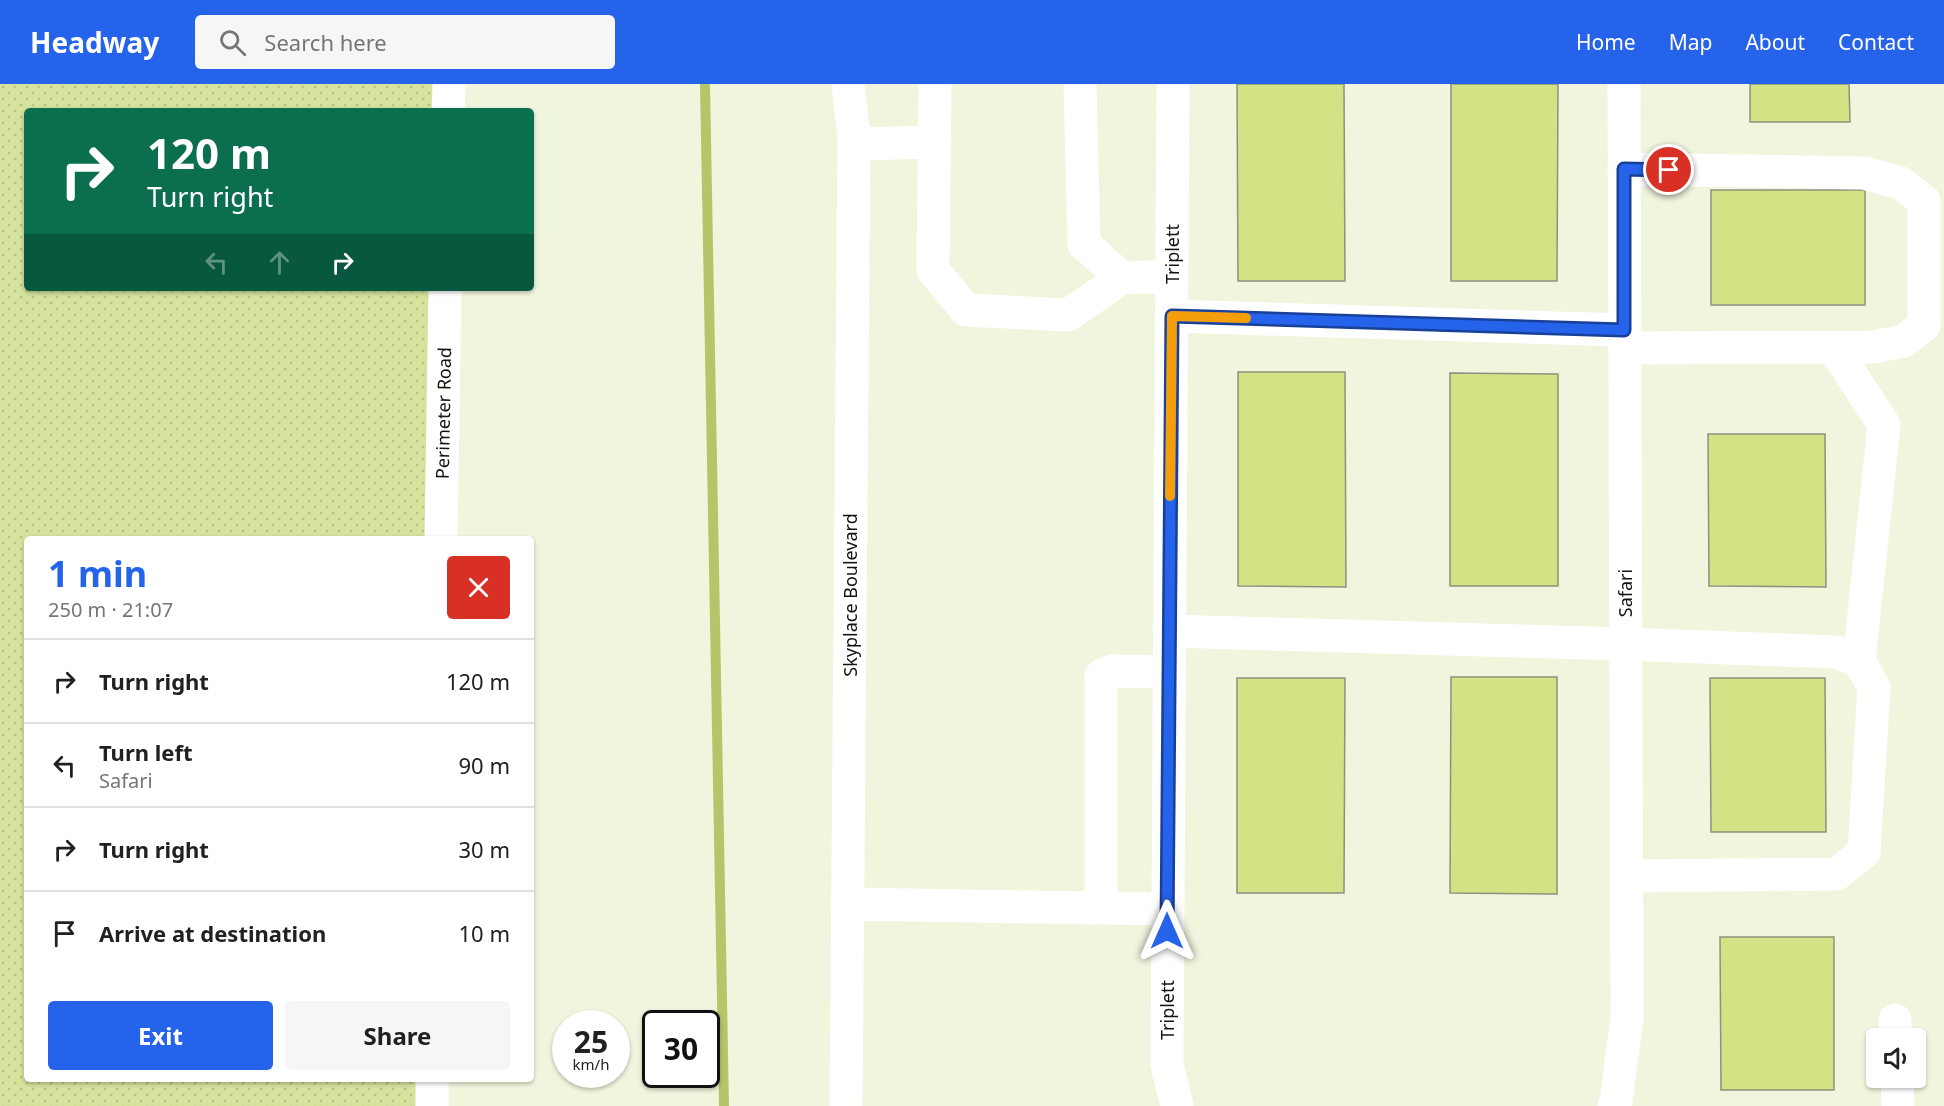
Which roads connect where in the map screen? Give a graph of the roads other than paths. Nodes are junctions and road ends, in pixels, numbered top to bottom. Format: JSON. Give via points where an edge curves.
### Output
{"nodes":[{"id":1,"x":449,"y":84,"type":"edge"},
{"id":2,"x":848,"y":84,"type":"edge"},
{"id":3,"x":935,"y":84,"type":"edge"},
{"id":4,"x":1080,"y":84,"type":"edge"},
{"id":5,"x":1173,"y":84,"type":"edge"},
{"id":6,"x":1624,"y":84,"type":"edge"},
{"id":7,"x":448,"y":108,"type":"edge"},
{"id":8,"x":935,"y":142,"type":"junction"},
{"id":9,"x":854,"y":144,"type":"junction"},
{"id":10,"x":1624,"y":169,"type":"junction"},
{"id":11,"x":1172,"y":276,"type":"junction"},
{"id":12,"x":1122,"y":278,"type":"junction"},
{"id":13,"x":445,"y":291,"type":"edge"},
{"id":14,"x":1172,"y":316,"type":"junction"},
{"id":15,"x":1624,"y":339,"type":"junction"},
{"id":16,"x":1834,"y":348,"type":"junction"},
{"id":17,"x":441,"y":536,"type":"edge"},
{"id":18,"x":1169,"y":631,"type":"junction"},
{"id":19,"x":1626,"y":644,"type":"junction"},
{"id":20,"x":1859,"y":661,"type":"junction"},
{"id":21,"x":1169,"y":672,"type":"junction"},
{"id":22,"x":1626,"y":876,"type":"junction"},
{"id":23,"x":847,"y":903,"type":"junction"},
{"id":24,"x":1101,"y":908,"type":"junction"},
{"id":25,"x":1167,"y":909,"type":"junction"},
{"id":26,"x":432,"y":1082,"type":"edge"},
{"id":27,"x":1897,"y":1088,"type":"edge"},
{"id":28,"x":1620,"y":1104,"type":"edge"},
{"id":29,"x":432,"y":1106,"type":"edge"},
{"id":30,"x":846,"y":1106,"type":"edge"},
{"id":31,"x":1177,"y":1106,"type":"edge"},
{"id":32,"x":1898,"y":1106,"type":"edge"}],
"edges":[{"from":1,"to":7,"type":"street"},
{"from":2,"to":9,"type":"street","name":"Skyplace Boulevard"},
{"from":3,"to":8,"type":"street"},
{"from":4,"to":12,"type":"street","via":[[1084,244]]},
{"from":5,"to":11,"type":"street","name":"Triplett"},
{"from":6,"to":10,"type":"street","name":"Safari"},
{"from":8,"to":9,"type":"street"},
{"from":8,"to":12,"type":"street","via":[[933,270],[966,310],[1068,315]]},
{"from":9,"to":23,"type":"street","name":"Skyplace Boulevard"},
{"from":10,"to":15,"type":"street","name":"Safari"},
{"from":10,"to":16,"type":"street","via":[[1864,173],[1901,183],[1923,201],[1924,325],[1904,341]]},
{"from":11,"to":12,"type":"street"},
{"from":11,"to":14,"type":"street","name":"Triplett"},
{"from":13,"to":17,"type":"street","name":"Perimeter Road"},
{"from":14,"to":15,"type":"street"},
{"from":14,"to":18,"type":"street","name":"Triplett"},
{"from":15,"to":16,"type":"street"},
{"from":15,"to":19,"type":"street","name":"Safari"},
{"from":16,"to":20,"type":"street","via":[[1884,425]]},
{"from":18,"to":19,"type":"street"},
{"from":18,"to":21,"type":"street","name":"Triplett"},
{"from":19,"to":20,"type":"street","via":[[1836,652]]},
{"from":19,"to":22,"type":"street","name":"Safari"},
{"from":20,"to":22,"type":"street","via":[[1874,687],[1864,852],[1837,874]]},
{"from":21,"to":24,"type":"street","via":[[1111,671],[1101,676]]},
{"from":21,"to":25,"type":"street","name":"Triplett"},
{"from":22,"to":28,"type":"street","name":"Safari","via":[[1627,1017]]},
{"from":23,"to":24,"type":"street"},
{"from":23,"to":30,"type":"street","name":"Skyplace Boulevard"},
{"from":24,"to":25,"type":"street"},
{"from":25,"to":31,"type":"street","name":"Triplett","via":[[1167,1064]]},
{"from":26,"to":29,"type":"street"},
{"from":27,"to":32,"type":"street"}]}
